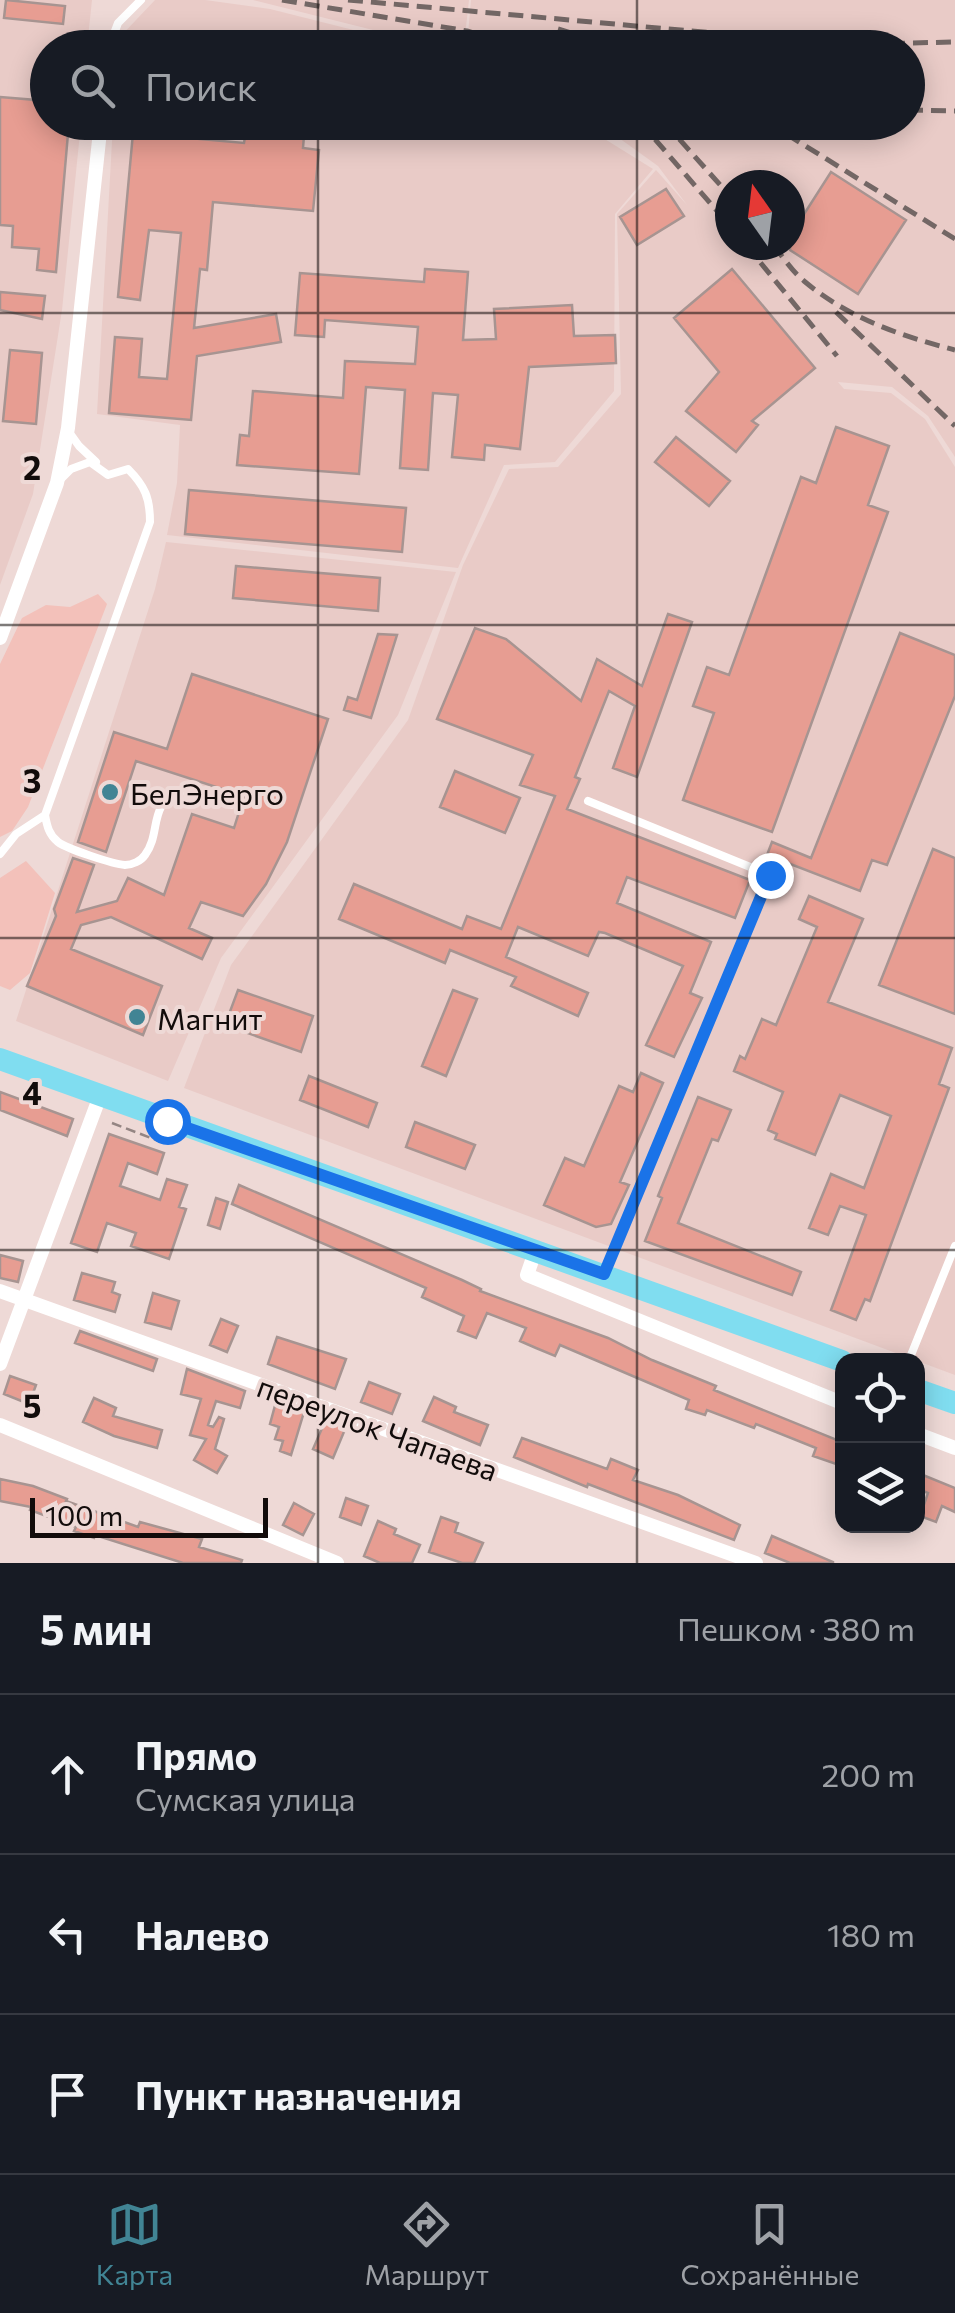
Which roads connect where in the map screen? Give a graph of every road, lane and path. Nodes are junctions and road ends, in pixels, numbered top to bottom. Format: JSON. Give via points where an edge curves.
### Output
{"nodes":[{"id":1,"x":142,"y":0,"type":"edge"},
{"id":2,"x":116,"y":30,"type":"edge"},
{"id":3,"x":99,"y":140,"type":"edge"},
{"id":4,"x":68,"y":428,"type":"junction"},
{"id":5,"x":108,"y":475,"type":"junction"},
{"id":6,"x":57,"y":483,"type":"junction"},
{"id":7,"x":0,"y":638,"type":"edge"},
{"id":8,"x":588,"y":802,"type":"dead end"},
{"id":9,"x":231,"y":805,"type":"dead end"},
{"id":10,"x":45,"y":815,"type":"junction"},
{"id":11,"x":0,"y":854,"type":"edge"},
{"id":12,"x":0,"y":1059,"type":"edge"},
{"id":13,"x":100,"y":1096,"type":"junction"},
{"id":14,"x":112,"y":1123,"type":"dead end"},
{"id":15,"x":164,"y":1143,"type":"dead end"},
{"id":16,"x":955,"y":1246,"type":"edge"},
{"id":17,"x":534,"y":1252,"type":"junction"},
{"id":18,"x":604,"y":1274,"type":"junction"},
{"id":19,"x":0,"y":1291,"type":"edge"},
{"id":20,"x":24,"y":1299,"type":"junction"},
{"id":21,"x":912,"y":1353,"type":"edge"},
{"id":22,"x":835,"y":1358,"type":"edge"},
{"id":23,"x":0,"y":1364,"type":"edge"},
{"id":24,"x":925,"y":1397,"type":"edge"},
{"id":25,"x":835,"y":1400,"type":"edge"},
{"id":26,"x":955,"y":1403,"type":"edge"},
{"id":27,"x":0,"y":1425,"type":"edge"},
{"id":28,"x":925,"y":1437,"type":"edge"},
{"id":29,"x":955,"y":1448,"type":"edge"},
{"id":30,"x":337,"y":1563,"type":"edge"},
{"id":31,"x":756,"y":1563,"type":"edge"}],
"edges":[{"from":1,"to":2,"type":"lane"},
{"from":3,"to":4,"type":"street"},
{"from":4,"to":5,"type":"lane"},
{"from":4,"to":6,"type":"street"},
{"from":5,"to":6,"type":"lane","via":[[90,462]]},
{"from":5,"to":10,"type":"lane","via":[[128,470],[142,483],[150,522]]},
{"from":6,"to":7,"type":"street"},
{"from":8,"to":18,"type":"lane","via":[[770,875]]},
{"from":9,"to":10,"type":"lane","via":[[195,792],[167,796],[146,854],[124,865],[58,842]]},
{"from":10,"to":11,"type":"lane"},
{"from":12,"to":13,"type":"main road"},
{"from":13,"to":17,"type":"main road"},
{"from":13,"to":20,"type":"street"},
{"from":14,"to":15,"type":"path"},
{"from":16,"to":21,"type":"lane"},
{"from":17,"to":18,"type":"main road"},
{"from":17,"to":25,"type":"street","via":[[528,1275]]},
{"from":18,"to":22,"type":"main road"},
{"from":19,"to":20,"type":"street","name":"переулок Чапаева"},
{"from":20,"to":23,"type":"street"},
{"from":20,"to":31,"type":"street","name":"переулок Чапаева"},
{"from":24,"to":26,"type":"main road"},
{"from":27,"to":30,"type":"street"},
{"from":28,"to":29,"type":"street"}]}
